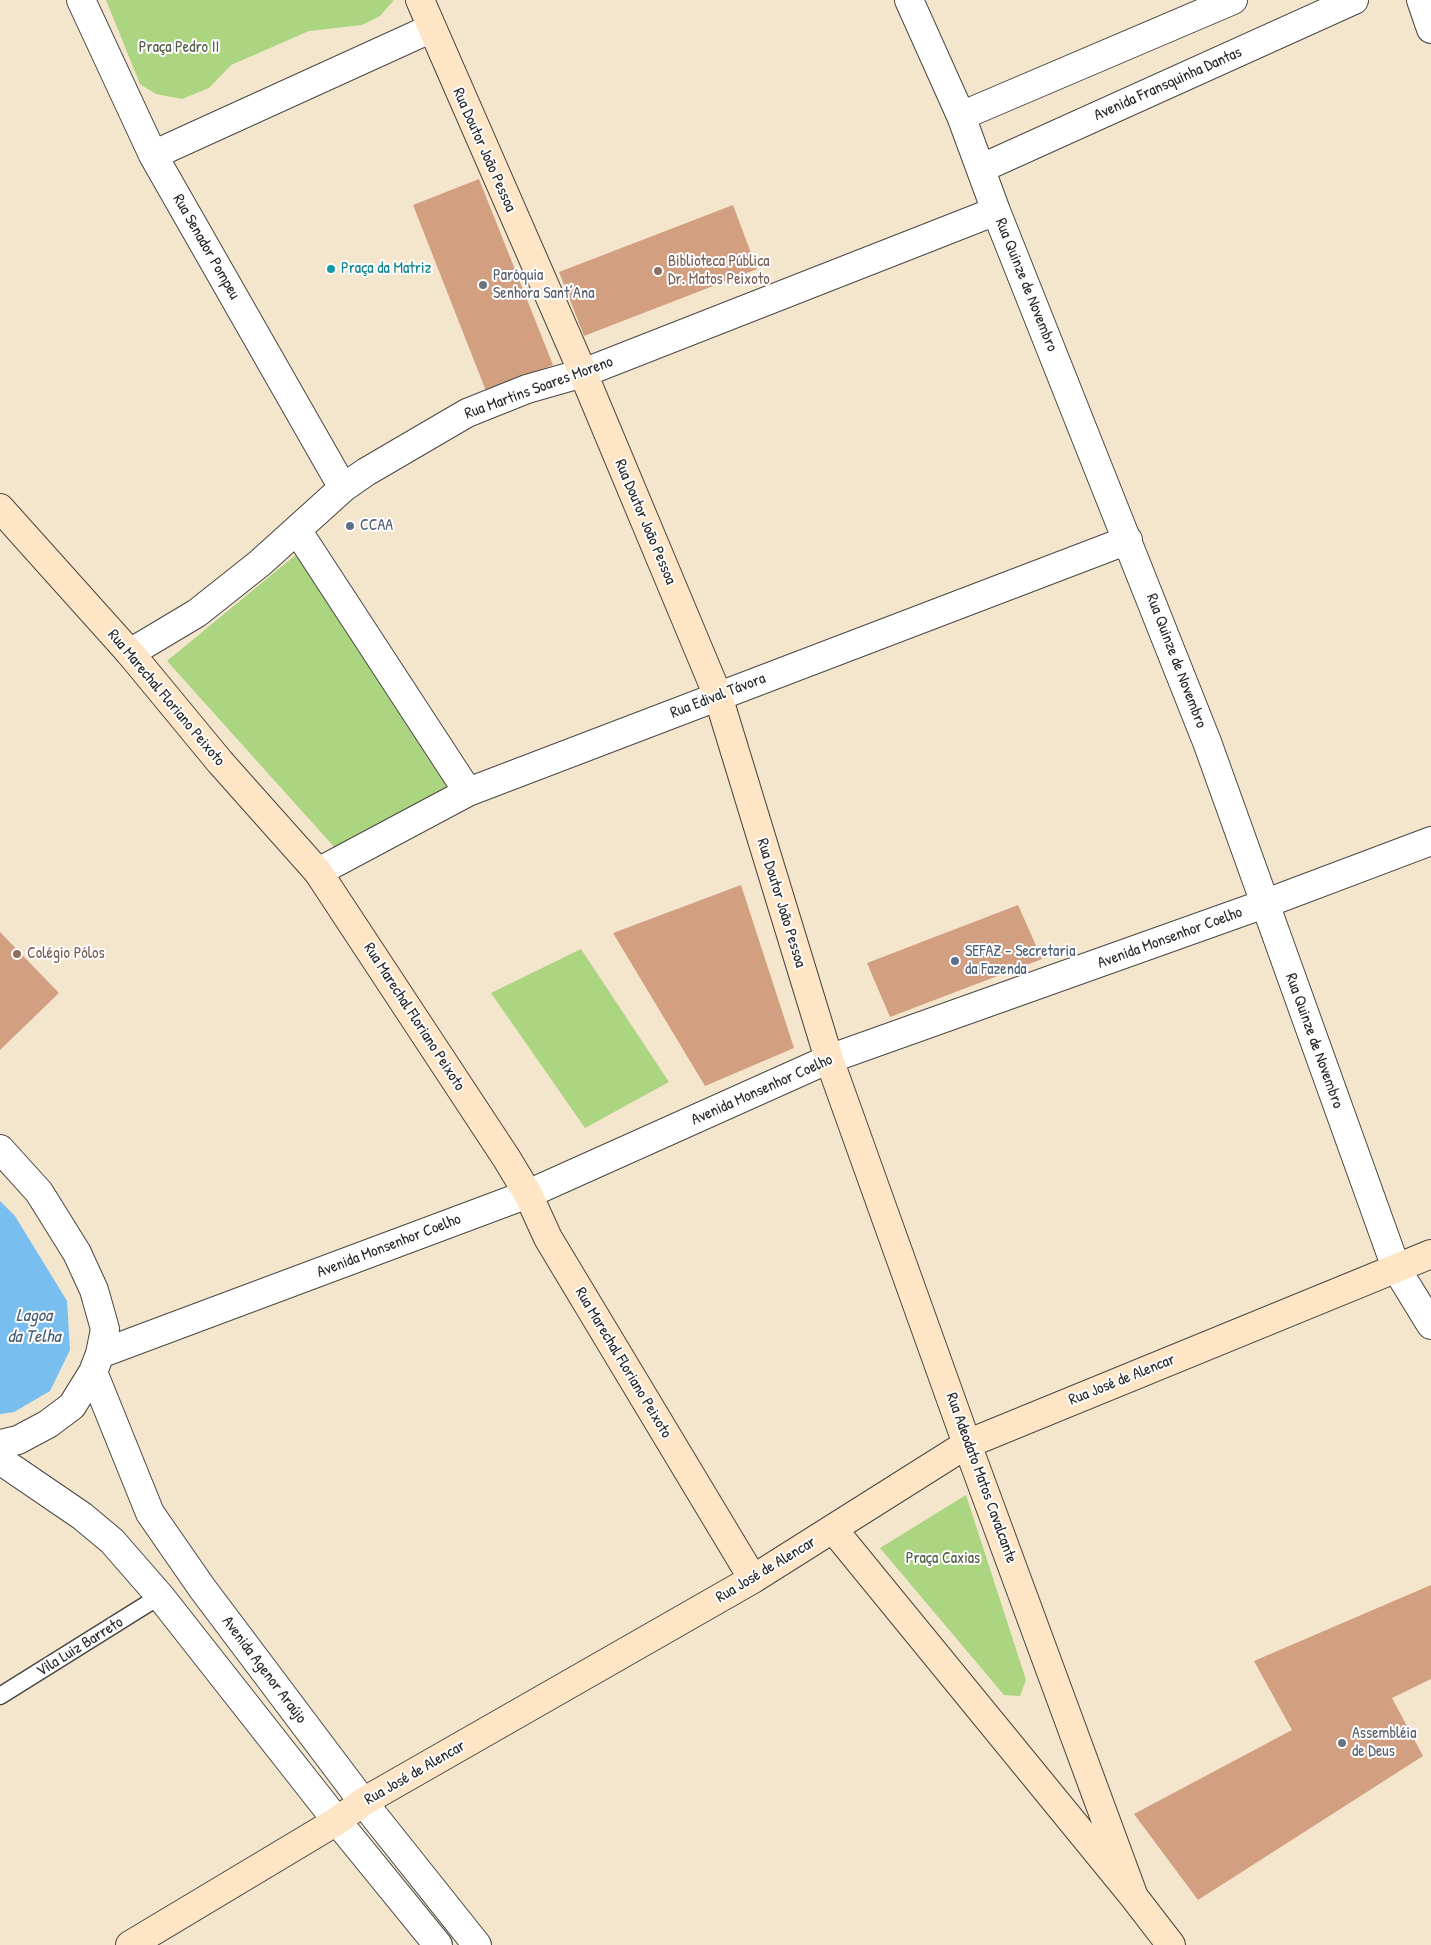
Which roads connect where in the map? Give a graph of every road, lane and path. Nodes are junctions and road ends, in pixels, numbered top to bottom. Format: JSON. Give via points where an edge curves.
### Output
{"nodes":[{"id":1,"x":81,"y":0,"type":"edge"},
{"id":2,"x":420,"y":0,"type":"edge"},
{"id":3,"x":910,"y":0,"type":"edge"},
{"id":4,"x":1233,"y":0,"type":"edge"},
{"id":5,"x":1354,"y":0,"type":"edge"},
{"id":6,"x":1421,"y":0,"type":"edge"},
{"id":7,"x":432,"y":28,"type":"junction"},
{"id":8,"x":1431,"y":29,"type":"edge"},
{"id":9,"x":961,"y":116,"type":"junction"},
{"id":10,"x":153,"y":155,"type":"junction"},
{"id":11,"x":982,"y":168,"type":"junction"},
{"id":12,"x":996,"y":211,"type":"junction"},
{"id":13,"x":582,"y":373,"type":"junction"},
{"id":14,"x":343,"y":488,"type":"junction"},
{"id":15,"x":0,"y":508,"type":"edge"},
{"id":16,"x":297,"y":530,"type":"junction"},
{"id":17,"x":1128,"y":540,"type":"junction"},
{"id":18,"x":130,"y":653,"type":"junction"},
{"id":19,"x":718,"y":696,"type":"junction"},
{"id":20,"x":468,"y":792,"type":"junction"},
{"id":21,"x":1431,"y":841,"type":"edge"},
{"id":22,"x":318,"y":872,"type":"junction"},
{"id":23,"x":1264,"y":904,"type":"junction"},
{"id":24,"x":829,"y":1060,"type":"junction"},
{"id":25,"x":0,"y":1149,"type":"edge"},
{"id":26,"x":528,"y":1194,"type":"junction"},
{"id":27,"x":1431,"y":1254,"type":"edge"},
{"id":28,"x":1396,"y":1268,"type":"junction"},
{"id":29,"x":1431,"y":1325,"type":"edge"},
{"id":30,"x":96,"y":1363,"type":"junction"},
{"id":31,"x":0,"y":1444,"type":"edge"},
{"id":32,"x":967,"y":1444,"type":"junction"},
{"id":33,"x":0,"y":1460,"type":"edge"},
{"id":34,"x":833,"y":1530,"type":"junction"},
{"id":35,"x":753,"y":1579,"type":"junction"},
{"id":36,"x":160,"y":1596,"type":"junction"},
{"id":37,"x":0,"y":1696,"type":"edge"},
{"id":38,"x":363,"y":1802,"type":"junction"},
{"id":39,"x":337,"y":1821,"type":"junction"},
{"id":40,"x":1134,"y":1896,"type":"junction"},
{"id":41,"x":130,"y":1945,"type":"edge"},
{"id":42,"x":438,"y":1945,"type":"edge"},
{"id":43,"x":477,"y":1945,"type":"edge"},
{"id":44,"x":1171,"y":1945,"type":"edge"}],
"edges":[{"from":1,"to":10,"type":"street","name":"Rua Senador Pompeu"},
{"from":2,"to":7,"type":"main road","name":"Rua Doutor João Pessoa"},
{"from":3,"to":9,"type":"street","name":"Rua Quinze de Novembro"},
{"from":4,"to":9,"type":"street"},
{"from":5,"to":11,"type":"street","name":"Avenida Fransquinha Dantas"},
{"from":6,"to":8,"type":"street"},
{"from":7,"to":10,"type":"street"},
{"from":7,"to":13,"type":"main road","name":"Rua Doutor João Pessoa"},
{"from":9,"to":11,"type":"street","name":"Rua Quinze de Novembro"},
{"from":10,"to":14,"type":"street","name":"Rua Senador Pompeu"},
{"from":11,"to":12,"type":"street","name":"Rua Quinze de Novembro"},
{"from":12,"to":13,"type":"street","name":"Rua Martins Soares Moreno"},
{"from":12,"to":17,"type":"street","name":"Rua Quinze de Novembro"},
{"from":13,"to":14,"type":"street","name":"Rua Martins Soares Moreno","via":[[527,389],[467,413],[405,447]]},
{"from":13,"to":19,"type":"main road","name":"Rua Doutor João Pessoa"},
{"from":14,"to":16,"type":"street","name":"Rua Martins Soares Moreno"},
{"from":15,"to":18,"type":"main road","name":"Rua Marechal Floriano Peixoto"},
{"from":16,"to":18,"type":"street","name":"Rua Martins Soares Moreno","via":[[197,613]]},
{"from":16,"to":20,"type":"street"},
{"from":17,"to":19,"type":"street","name":"Rua Edival Távora"},
{"from":17,"to":23,"type":"street","name":"Rua Quinze de Novembro","via":[[1207,742]]},
{"from":18,"to":22,"type":"main road","name":"Rua Marechal Floriano Peixoto","via":[[220,762]]},
{"from":19,"to":20,"type":"street","name":"Rua Edival Távora"},
{"from":19,"to":24,"type":"main road","name":"Rua Doutor João Pessoa"},
{"from":20,"to":22,"type":"street","name":"Rua Edival Távora"},
{"from":21,"to":23,"type":"street","name":"Avenida Monsenhor Coelho"},
{"from":22,"to":26,"type":"main road","name":"Rua Marechal Floriano Peixoto"},
{"from":23,"to":24,"type":"street","name":"Avenida Monsenhor Coelho"},
{"from":23,"to":28,"type":"street","name":"Rua Quinze de Novembro"},
{"from":24,"to":26,"type":"street","name":"Avenida Monsenhor Coelho"},
{"from":24,"to":32,"type":"main road","name":"Rua Adeodato Matos Cavalcante"},
{"from":25,"to":30,"type":"street","via":[[39,1192],[77,1253],[94,1290],[105,1329]]},
{"from":26,"to":30,"type":"street","name":"Avenida Monsenhor Coelho"},
{"from":26,"to":35,"type":"main road","name":"Rua Marechal Floriano Peixoto","via":[[548,1238]]},
{"from":27,"to":28,"type":"main road","name":"Rua José de Alencar"},
{"from":28,"to":29,"type":"street","name":"Rua Quinze de Novembro"},
{"from":28,"to":32,"type":"main road","name":"Rua José de Alencar"},
{"from":30,"to":31,"type":"street","via":[[72,1406],[18,1440]]},
{"from":30,"to":38,"type":"street","name":"Avenida Agenor Araújo","via":[[150,1512],[202,1588]]},
{"from":32,"to":34,"type":"main road","name":"Rua José de Alencar"},
{"from":32,"to":40,"type":"main road","name":"Rua Adeodato Matos Cavalcante"},
{"from":33,"to":36,"type":"street","via":[[82,1516],[112,1541]]},
{"from":34,"to":35,"type":"main road","name":"Rua José de Alencar"},
{"from":34,"to":40,"type":"main road","name":"Rua Adeodato Matos Cavalcante"},
{"from":35,"to":38,"type":"main road","name":"Rua José de Alencar"},
{"from":36,"to":37,"type":"lane","name":"Vila Luiz Barreto"},
{"from":36,"to":39,"type":"street"},
{"from":38,"to":39,"type":"main road","name":"Rua José de Alencar"},
{"from":38,"to":43,"type":"street","name":"Avenida Agenor Araújo"},
{"from":39,"to":41,"type":"main road","name":"Rua José de Alencar"},
{"from":39,"to":42,"type":"street"},
{"from":40,"to":44,"type":"main road","name":"Rua Adeodato Matos Cavalcante"}]}
